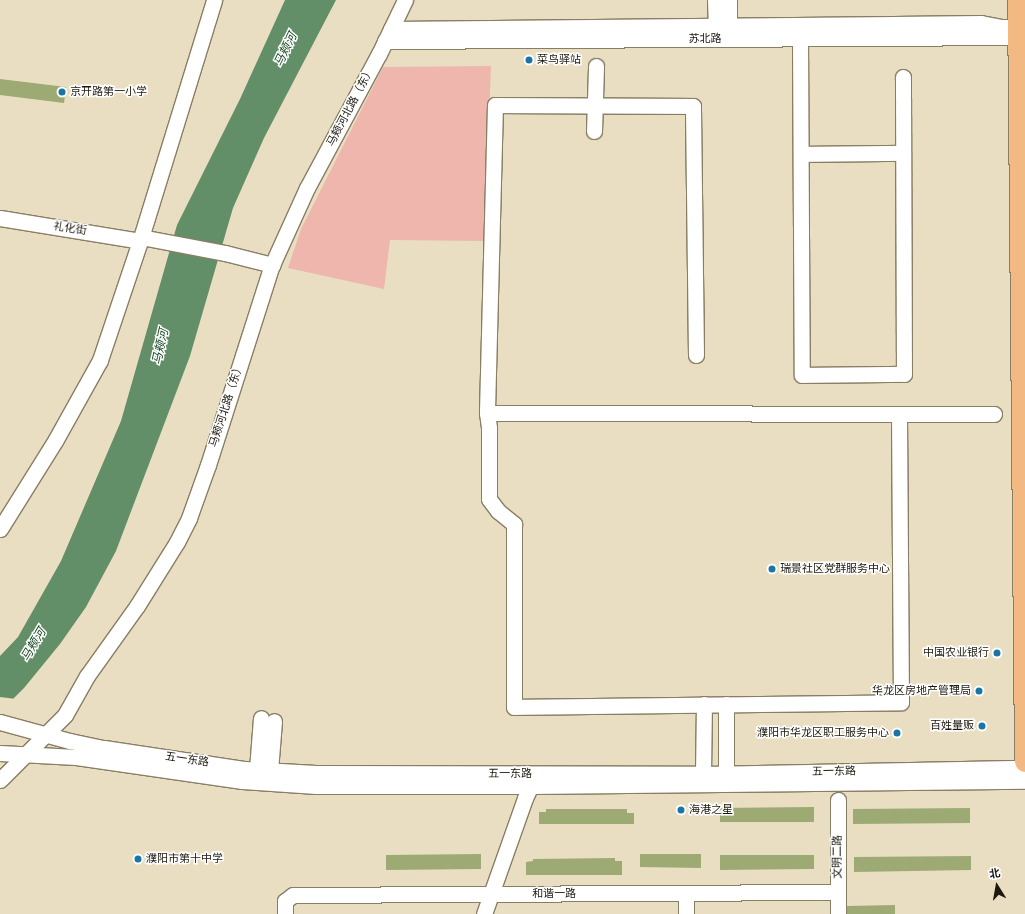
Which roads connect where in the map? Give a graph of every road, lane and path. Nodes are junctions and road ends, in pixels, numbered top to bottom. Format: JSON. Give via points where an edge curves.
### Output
{"nodes":[{"id":1,"x":214,"y":0,"type":"edge"},
{"id":2,"x":405,"y":0,"type":"edge"},
{"id":3,"x":715,"y":0,"type":"edge"},
{"id":4,"x":729,"y":0,"type":"edge"},
{"id":5,"x":1018,"y":0,"type":"edge"},
{"id":6,"x":722,"y":25,"type":"junction"},
{"id":7,"x":1022,"y":32,"type":"edge"},
{"id":8,"x":388,"y":35,"type":"junction"},
{"id":9,"x":800,"y":39,"type":"junction"},
{"id":10,"x":596,"y":66,"type":"dead end"},
{"id":11,"x":903,"y":78,"type":"dead end"},
{"id":12,"x":596,"y":105,"type":"junction"},
{"id":13,"x":594,"y":131,"type":"dead end"},
{"id":14,"x":902,"y":153,"type":"junction"},
{"id":15,"x":801,"y":154,"type":"junction"},
{"id":16,"x":0,"y":218,"type":"edge"},
{"id":17,"x":140,"y":239,"type":"junction"},
{"id":18,"x":272,"y":265,"type":"junction"},
{"id":19,"x":696,"y":355,"type":"dead end"},
{"id":20,"x":487,"y":413,"type":"junction"},
{"id":21,"x":994,"y":414,"type":"dead end"},
{"id":22,"x":899,"y":415,"type":"junction"},
{"id":23,"x":0,"y":528,"type":"edge"},
{"id":24,"x":704,"y":704,"type":"junction"},
{"id":25,"x":726,"y":704,"type":"junction"},
{"id":26,"x":268,"y":720,"type":"dead end"},
{"id":27,"x":4,"y":723,"type":"edge"},
{"id":28,"x":46,"y":734,"type":"junction"},
{"id":29,"x":0,"y":753,"type":"edge"},
{"id":30,"x":24,"y":755,"type":"junction"},
{"id":31,"x":1025,"y":762,"type":"edge"},
{"id":32,"x":1025,"y":768,"type":"edge"},
{"id":33,"x":263,"y":770,"type":"junction"},
{"id":34,"x":726,"y":773,"type":"junction"},
{"id":35,"x":703,"y":774,"type":"junction"},
{"id":36,"x":0,"y":780,"type":"edge"},
{"id":37,"x":533,"y":780,"type":"junction"},
{"id":38,"x":1025,"y":781,"type":"edge"},
{"id":39,"x":838,"y":800,"type":"dead end"},
{"id":40,"x":838,"y":892,"type":"junction"},
{"id":41,"x":686,"y":893,"type":"junction"},
{"id":42,"x":491,"y":894,"type":"junction"},
{"id":43,"x":285,"y":914,"type":"edge"},
{"id":44,"x":484,"y":914,"type":"edge"},
{"id":45,"x":686,"y":914,"type":"edge"},
{"id":46,"x":838,"y":914,"type":"edge"}],
"edges":[{"from":1,"to":17,"type":"street"},
{"from":2,"to":8,"type":"street","name":"马颊河北路（东）"},
{"from":3,"to":6,"type":"street"},
{"from":4,"to":6,"type":"street"},
{"from":5,"to":7,"type":"main road"},
{"from":6,"to":7,"type":"street","name":"苏北路","via":[[981,24]]},
{"from":6,"to":8,"type":"street","name":"苏北路"},
{"from":7,"to":9,"type":"street","name":"苏北路"},
{"from":7,"to":31,"type":"main road"},
{"from":8,"to":9,"type":"street","name":"苏北路"},
{"from":8,"to":18,"type":"street","name":"马颊河北路（东）","via":[[307,188]]},
{"from":9,"to":15,"type":"street"},
{"from":10,"to":12,"type":"street"},
{"from":11,"to":14,"type":"street"},
{"from":12,"to":13,"type":"street"},
{"from":12,"to":19,"type":"street","via":[[693,106]]},
{"from":12,"to":20,"type":"street","via":[[495,104]]},
{"from":14,"to":15,"type":"street"},
{"from":14,"to":15,"type":"street","via":[[904,374],[802,374]]},
{"from":16,"to":17,"type":"street","name":"礼化街"},
{"from":17,"to":18,"type":"street","name":"礼化街","via":[[225,253]]},
{"from":17,"to":23,"type":"street","via":[[94,373]]},
{"from":18,"to":28,"type":"street","name":"马颊河北路（东）","via":[[189,518],[160,573],[88,676],[65,715]]},
{"from":20,"to":22,"type":"street"},
{"from":20,"to":24,"type":"street","via":[[489,499],[498,512],[514,524],[514,707]]},
{"from":21,"to":22,"type":"street"},
{"from":22,"to":25,"type":"street","via":[[902,702]]},
{"from":24,"to":25,"type":"street"},
{"from":24,"to":35,"type":"street"},
{"from":25,"to":34,"type":"street"},
{"from":26,"to":33,"type":"street"},
{"from":27,"to":28,"type":"street","name":"五一东路"},
{"from":28,"to":30,"type":"street","name":"马颊河北路（东）"},
{"from":28,"to":33,"type":"street","name":"五一东路","via":[[104,748]]},
{"from":29,"to":30,"type":"street","name":"五一东路"},
{"from":30,"to":36,"type":"street","name":"马颊河北路（东）"},
{"from":30,"to":37,"type":"street","name":"五一东路","via":[[76,757],[242,781],[316,786]]},
{"from":32,"to":34,"type":"street","name":"五一东路"},
{"from":33,"to":37,"type":"street","name":"五一东路"},
{"from":34,"to":35,"type":"street","name":"五一东路"},
{"from":35,"to":37,"type":"street","name":"五一东路"},
{"from":37,"to":38,"type":"street","name":"五一东路"},
{"from":37,"to":42,"type":"street"},
{"from":39,"to":40,"type":"street","name":"文明二路"},
{"from":40,"to":41,"type":"street","name":"和谐一路"},
{"from":40,"to":46,"type":"street","name":"文明二路"},
{"from":41,"to":42,"type":"street","name":"和谐一路"},
{"from":41,"to":45,"type":"street"},
{"from":42,"to":43,"type":"street","name":"和谐一路","via":[[293,895],[285,901]]},
{"from":42,"to":44,"type":"street"}]}
